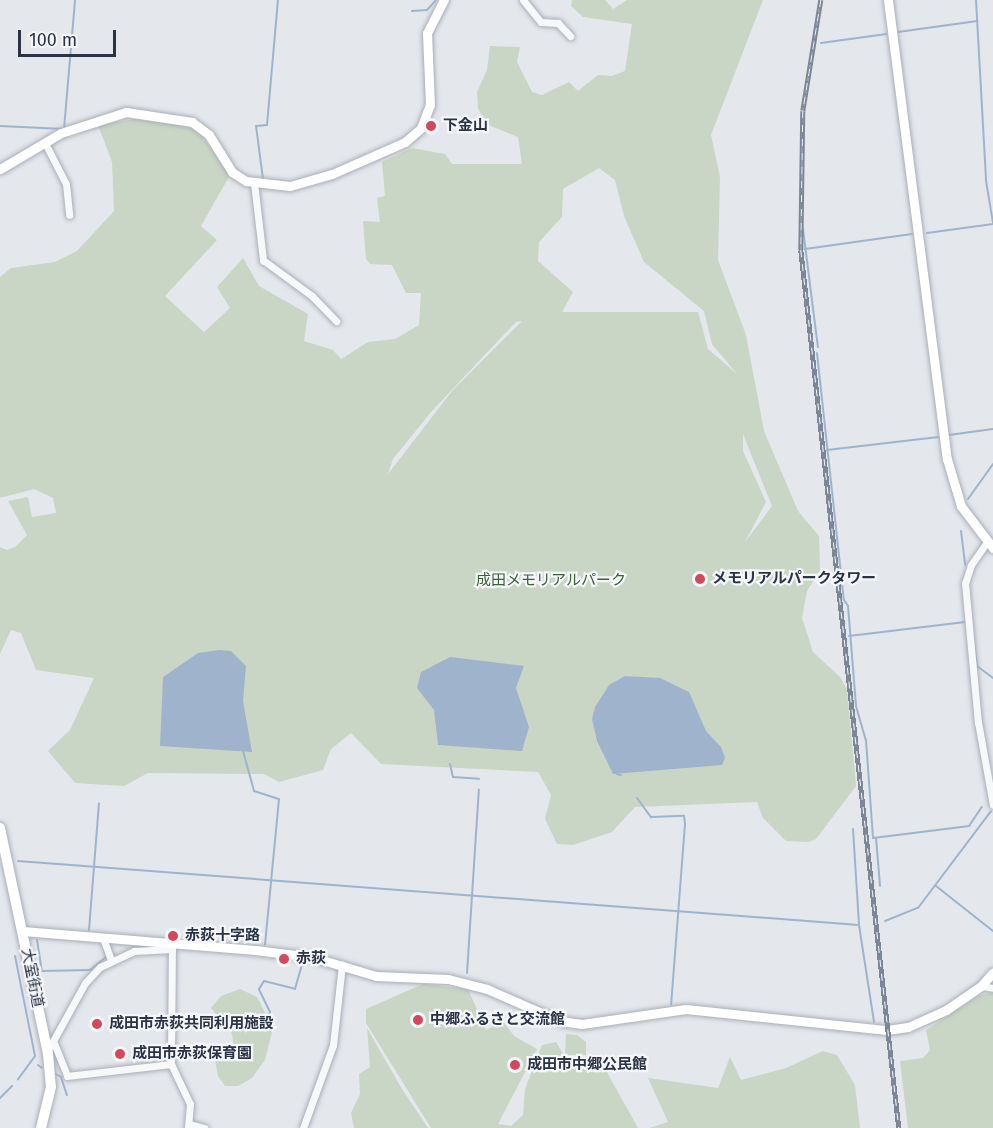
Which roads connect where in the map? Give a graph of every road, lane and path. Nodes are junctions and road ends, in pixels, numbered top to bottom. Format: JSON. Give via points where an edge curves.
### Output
{"nodes":[{"id":1,"x":444,"y":0,"type":"edge"},
{"id":2,"x":523,"y":0,"type":"edge"},
{"id":3,"x":888,"y":0,"type":"edge"},
{"id":4,"x":570,"y":36,"type":"dead end"},
{"id":5,"x":45,"y":143,"type":"junction"},
{"id":6,"x":0,"y":169,"type":"edge"},
{"id":7,"x":254,"y":183,"type":"junction"},
{"id":8,"x":69,"y":215,"type":"dead end"},
{"id":9,"x":336,"y":321,"type":"dead end"},
{"id":10,"x":990,"y":545,"type":"edge"},
{"id":11,"x":993,"y":805,"type":"edge"},
{"id":12,"x":0,"y":828,"type":"edge"},
{"id":13,"x":4,"y":865,"type":"edge"},
{"id":14,"x":23,"y":931,"type":"junction"},
{"id":15,"x":104,"y":938,"type":"junction"},
{"id":16,"x":172,"y":946,"type":"junction"},
{"id":17,"x":111,"y":960,"type":"junction"},
{"id":18,"x":342,"y":965,"type":"junction"},
{"id":19,"x":993,"y":972,"type":"edge"},
{"id":20,"x":981,"y":986,"type":"junction"},
{"id":21,"x":993,"y":987,"type":"edge"},
{"id":22,"x":51,"y":1046,"type":"junction"},
{"id":23,"x":171,"y":1064,"type":"junction"},
{"id":24,"x":189,"y":1126,"type":"edge"},
{"id":25,"x":41,"y":1128,"type":"edge"},
{"id":26,"x":204,"y":1128,"type":"edge"},
{"id":27,"x":303,"y":1128,"type":"edge"}],
"edges":[{"from":1,"to":7,"type":"street","via":[[427,33],[430,105],[427,119],[414,135],[367,160],[306,184]]},
{"from":2,"to":4,"type":"street","via":[[541,22],[558,23]]},
{"from":3,"to":10,"type":"street","via":[[947,459],[961,506]]},
{"from":5,"to":6,"type":"street"},
{"from":5,"to":7,"type":"street","via":[[93,119],[126,112],[165,116],[202,128],[232,172]]},
{"from":5,"to":8,"type":"street","via":[[66,184]]},
{"from":7,"to":9,"type":"street","via":[[263,260],[312,296]]},
{"from":10,"to":11,"type":"street","via":[[971,565],[965,583],[978,722]]},
{"from":12,"to":13,"type":"main road","name":"大室街道"},
{"from":13,"to":14,"type":"main road","name":"大室街道"},
{"from":14,"to":15,"type":"street"},
{"from":14,"to":22,"type":"main road","name":"大室街道"},
{"from":15,"to":16,"type":"street"},
{"from":15,"to":17,"type":"street"},
{"from":16,"to":17,"type":"street","via":[[134,951]]},
{"from":16,"to":18,"type":"street","via":[[312,957]]},
{"from":16,"to":23,"type":"street"},
{"from":17,"to":22,"type":"street","via":[[85,983]]},
{"from":18,"to":20,"type":"street","via":[[376,976],[467,982],[560,1021],[582,1024],[686,1009],[887,1030],[927,1020]]},
{"from":18,"to":27,"type":"street","via":[[333,1045]]},
{"from":19,"to":20,"type":"street"},
{"from":20,"to":21,"type":"street"},
{"from":22,"to":23,"type":"street","via":[[67,1076]]},
{"from":22,"to":25,"type":"main road","name":"大室街道","via":[[51,1087]]},
{"from":23,"to":24,"type":"street","via":[[188,1097]]},
{"from":24,"to":26,"type":"street"}]}
